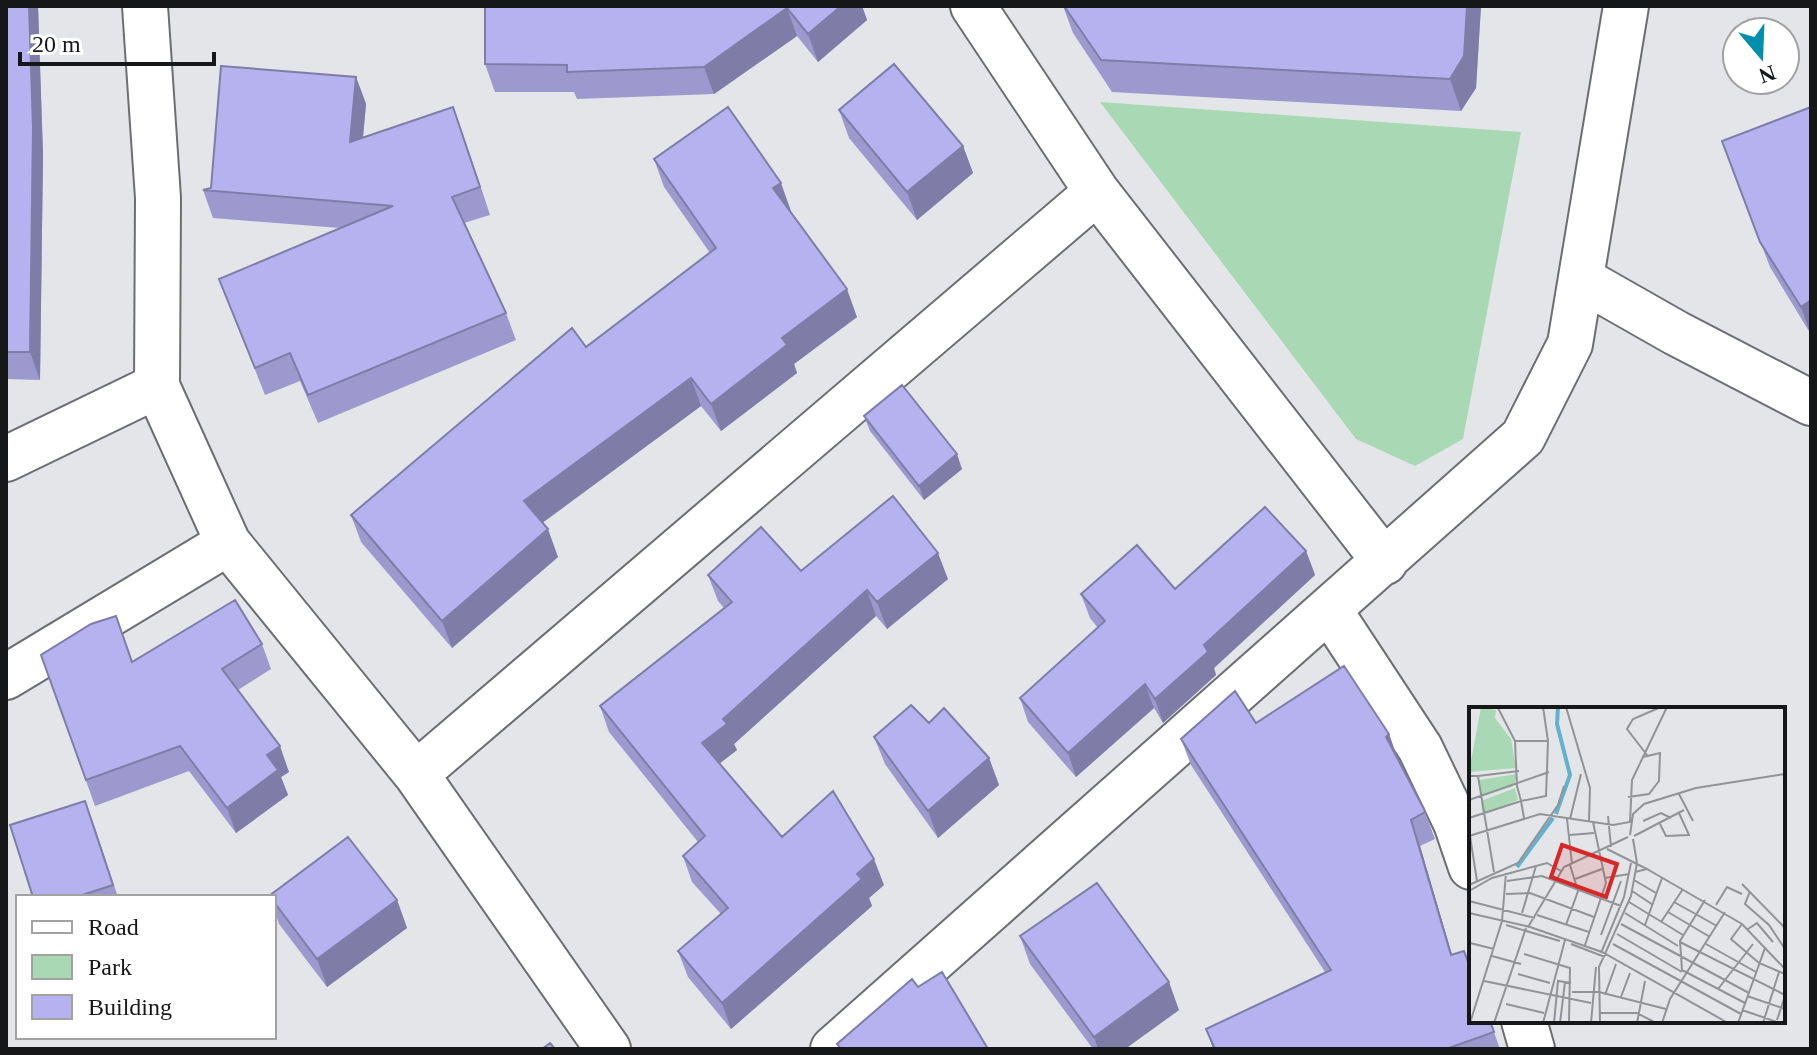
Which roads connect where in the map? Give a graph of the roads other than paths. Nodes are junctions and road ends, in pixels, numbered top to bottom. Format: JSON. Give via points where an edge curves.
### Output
{"nodes":[{"id":1,"x":145,"y":6,"type":"edge"},
{"id":2,"x":973,"y":6,"type":"edge"},
{"id":3,"x":1626,"y":6,"type":"edge"},
{"id":4,"x":1097,"y":192,"type":"junction"},
{"id":5,"x":1581,"y":279,"type":"junction"},
{"id":6,"x":157,"y":386,"type":"junction"},
{"id":7,"x":1811,"y":403,"type":"edge"},
{"id":8,"x":6,"y":459,"type":"edge"},
{"id":9,"x":228,"y":543,"type":"junction"},
{"id":10,"x":1385,"y":562,"type":"junction"},
{"id":11,"x":1330,"y":611,"type":"junction"},
{"id":12,"x":6,"y":677,"type":"edge"},
{"id":13,"x":416,"y":774,"type":"junction"},
{"id":14,"x":1469,"y":861,"type":"edge"},
{"id":15,"x":1525,"y":1023,"type":"edge"},
{"id":16,"x":608,"y":1049,"type":"edge"},
{"id":17,"x":833,"y":1049,"type":"edge"},
{"id":18,"x":1532,"y":1049,"type":"edge"}],
"edges":[{"from":1,"to":6,"type":"street","via":[[158,198]]},
{"from":2,"to":4,"type":"street"},
{"from":3,"to":5,"type":"street"},
{"from":4,"to":10,"type":"street"},
{"from":4,"to":13,"type":"street"},
{"from":5,"to":7,"type":"street"},
{"from":5,"to":10,"type":"street","via":[[1570,344],[1523,437]]},
{"from":6,"to":8,"type":"street"},
{"from":6,"to":9,"type":"street"},
{"from":9,"to":12,"type":"street"},
{"from":9,"to":13,"type":"street"},
{"from":10,"to":11,"type":"street"},
{"from":11,"to":14,"type":"street","via":[[1420,748]]},
{"from":11,"to":17,"type":"street"},
{"from":13,"to":16,"type":"street"},
{"from":15,"to":18,"type":"street"}]}
